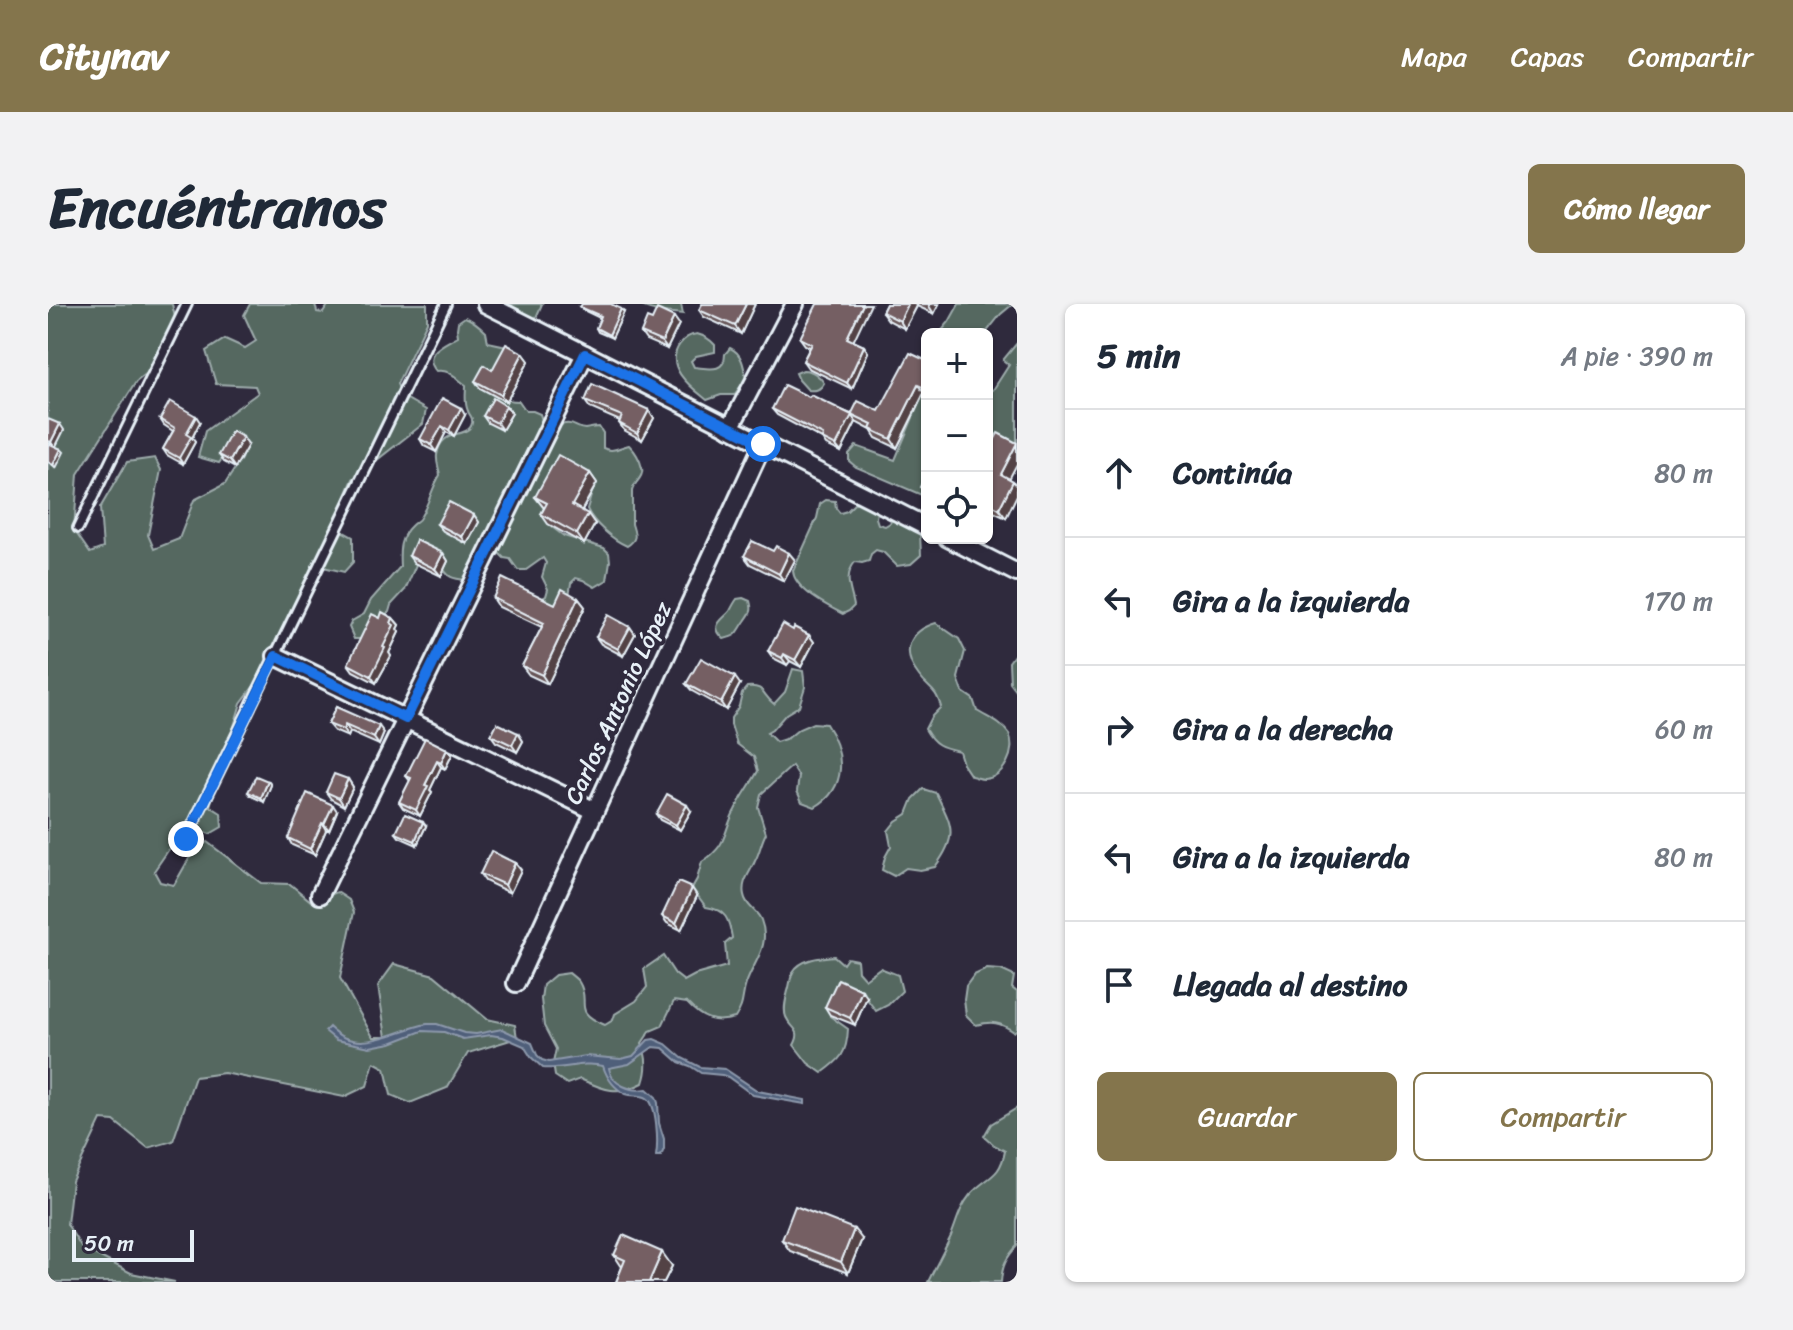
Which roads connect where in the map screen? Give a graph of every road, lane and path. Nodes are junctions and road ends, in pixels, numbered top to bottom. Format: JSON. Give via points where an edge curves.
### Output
{"nodes":[{"id":1,"x":187,"y":304,"type":"edge"},
{"id":2,"x":446,"y":304,"type":"edge"},
{"id":3,"x":486,"y":304,"type":"edge"},
{"id":4,"x":795,"y":304,"type":"edge"},
{"id":5,"x":585,"y":354,"type":"junction"},
{"id":6,"x":730,"y":428,"type":"junction"},
{"id":7,"x":763,"y":444,"type":"junction"},
{"id":8,"x":921,"y":524,"type":"edge"},
{"id":9,"x":78,"y":528,"type":"dead end"},
{"id":10,"x":960,"y":544,"type":"edge"},
{"id":11,"x":1017,"y":573,"type":"edge"},
{"id":12,"x":276,"y":656,"type":"junction"},
{"id":13,"x":406,"y":719,"type":"junction"},
{"id":14,"x":595,"y":811,"type":"junction"},
{"id":15,"x":186,"y":839,"type":"dead end"},
{"id":16,"x":320,"y":895,"type":"dead end"},
{"id":17,"x":516,"y":983,"type":"dead end"}],
"edges":[{"from":1,"to":9,"type":"lane"},
{"from":2,"to":12,"type":"lane"},
{"from":3,"to":5,"type":"street"},
{"from":4,"to":6,"type":"street"},
{"from":5,"to":6,"type":"street"},
{"from":5,"to":13,"type":"street"},
{"from":6,"to":7,"type":"street"},
{"from":7,"to":8,"type":"street"},
{"from":7,"to":14,"type":"street","name":"Carlos Antonio López"},
{"from":10,"to":11,"type":"street"},
{"from":12,"to":13,"type":"street"},
{"from":12,"to":15,"type":"lane"},
{"from":13,"to":14,"type":"street"},
{"from":13,"to":16,"type":"street"},
{"from":14,"to":17,"type":"street","name":"Carlos Antonio López"}]}
